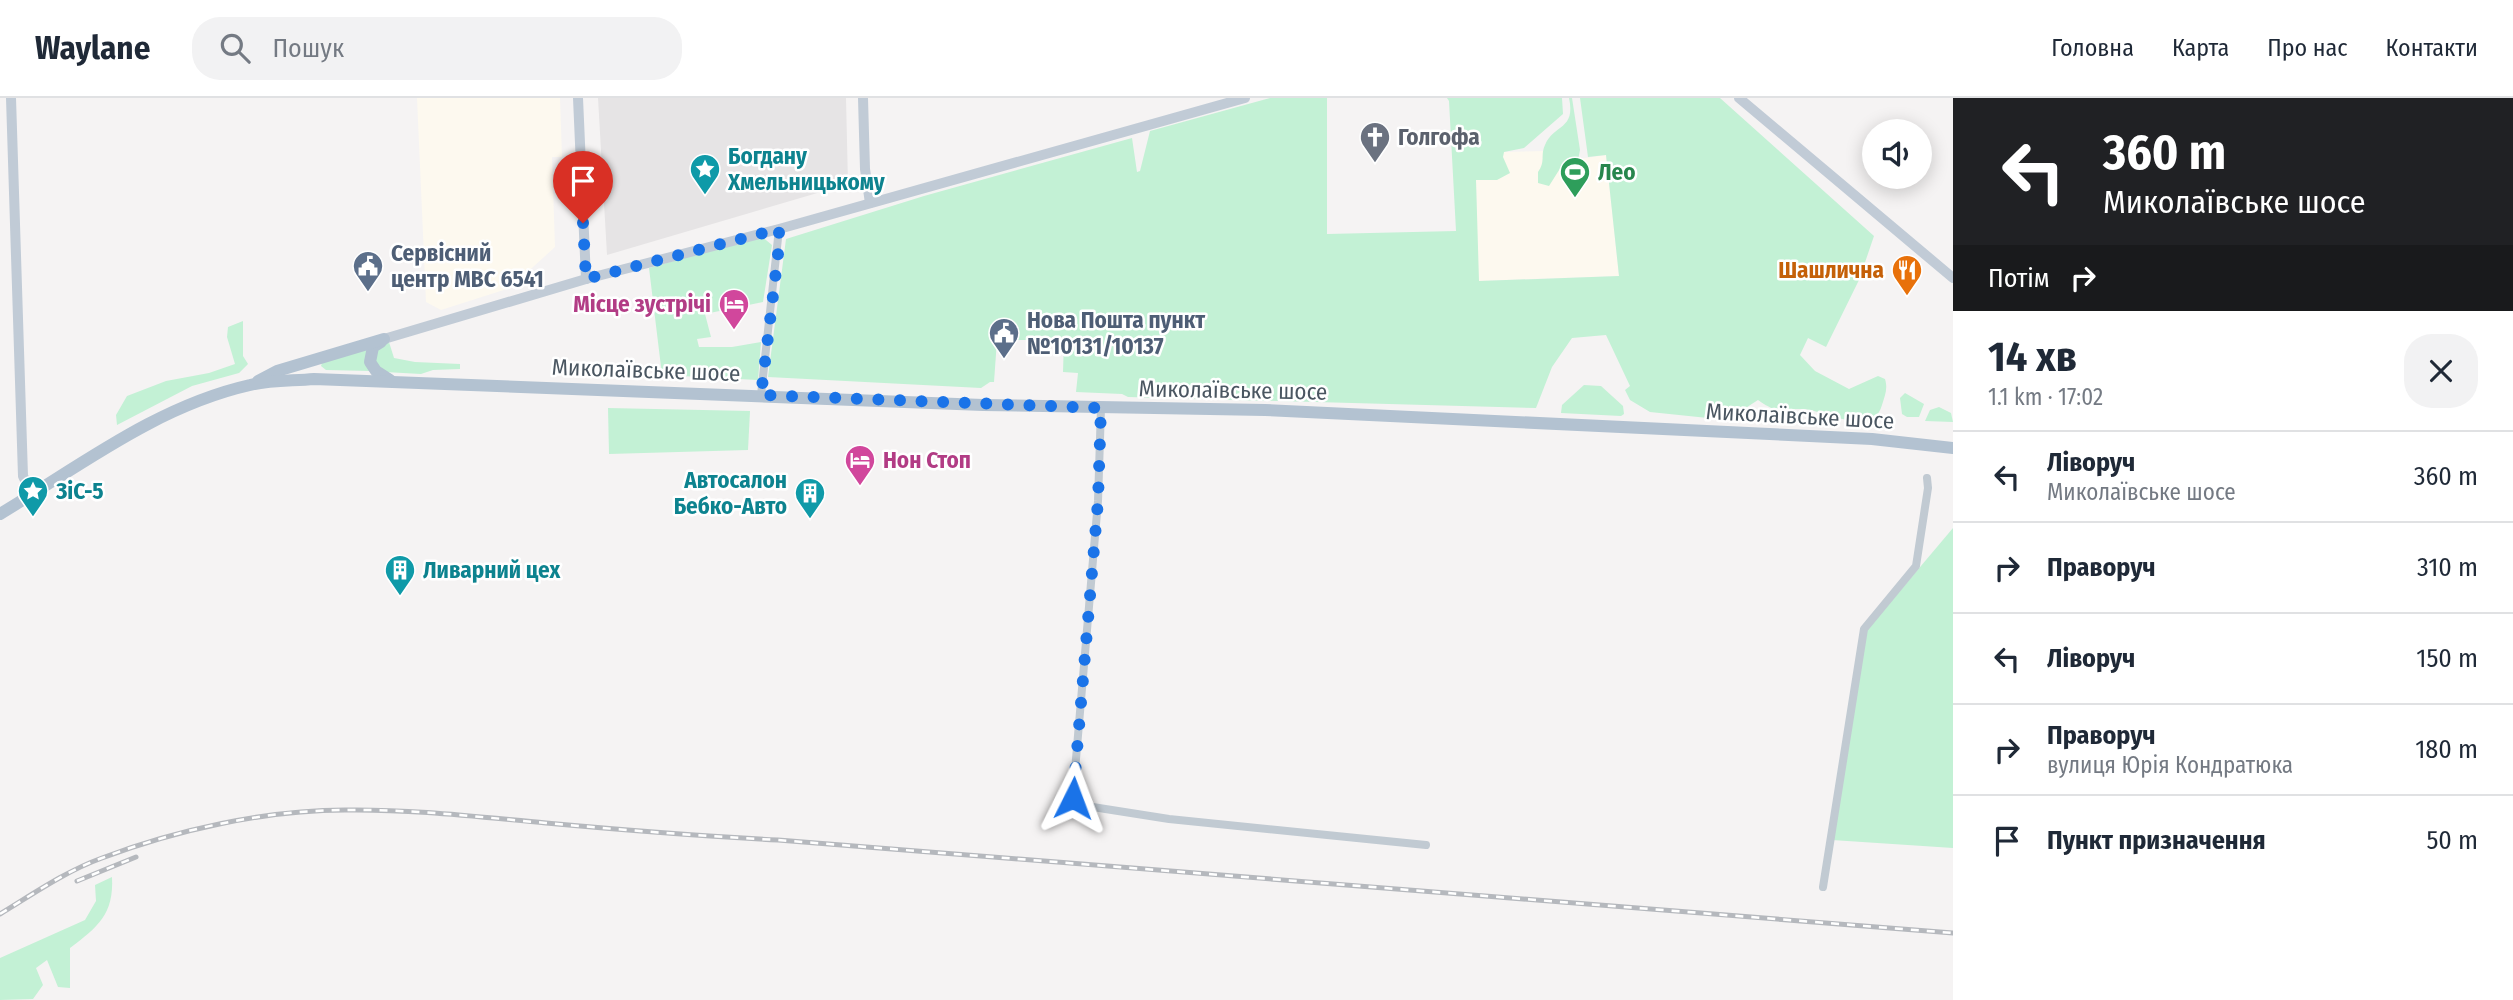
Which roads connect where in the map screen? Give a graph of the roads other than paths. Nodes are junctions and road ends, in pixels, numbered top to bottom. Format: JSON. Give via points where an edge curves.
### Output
{"nodes":[{"id":1,"x":11,"y":98,"type":"edge"},
{"id":2,"x":578,"y":98,"type":"edge"},
{"id":3,"x":863,"y":98,"type":"edge"},
{"id":4,"x":1245,"y":98,"type":"edge"},
{"id":5,"x":1739,"y":98,"type":"edge"},
{"id":6,"x":6,"y":129,"type":"edge"},
{"id":7,"x":870,"y":203,"type":"junction"},
{"id":8,"x":779,"y":229,"type":"junction"},
{"id":9,"x":1953,"y":278,"type":"edge"},
{"id":10,"x":586,"y":279,"type":"junction"},
{"id":11,"x":384,"y":339,"type":"junction"},
{"id":12,"x":394,"y":382,"type":"junction"},
{"id":13,"x":254,"y":384,"type":"junction"},
{"id":14,"x":761,"y":395,"type":"junction"},
{"id":15,"x":1101,"y":408,"type":"junction"},
{"id":16,"x":1953,"y":448,"type":"edge"},
{"id":17,"x":1927,"y":478,"type":"dead end"},
{"id":18,"x":32,"y":495,"type":"junction"},
{"id":19,"x":0,"y":514,"type":"edge"},
{"id":20,"x":1426,"y":845,"type":"dead end"},
{"id":21,"x":1823,"y":887,"type":"dead end"}],
"edges":[{"from":1,"to":6,"type":"street"},
{"from":2,"to":10,"type":"street"},
{"from":3,"to":7,"type":"street"},
{"from":4,"to":7,"type":"street"},
{"from":5,"to":9,"type":"street"},
{"from":6,"to":18,"type":"street","via":[[23,476]]},
{"from":7,"to":8,"type":"street"},
{"from":8,"to":10,"type":"street"},
{"from":8,"to":14,"type":"street"},
{"from":10,"to":11,"type":"street"},
{"from":11,"to":12,"type":"main road","via":[[373,347],[370,362]]},
{"from":11,"to":13,"type":"main road","via":[[277,371]]},
{"from":12,"to":13,"type":"main road","name":"Миколаївське шосе","via":[[314,379]]},
{"from":12,"to":14,"type":"main road","name":"Миколаївське шосе"},
{"from":13,"to":18,"type":"main road","name":"Миколаївське шосе","via":[[211,395],[152,421]]},
{"from":14,"to":15,"type":"main road","name":"Миколаївське шосе"},
{"from":15,"to":16,"type":"main road","name":"Миколаївське шосе","via":[[1293,411],[1872,439]]},
{"from":15,"to":20,"type":"street","via":[[1075,801],[1169,819]]},
{"from":17,"to":21,"type":"street","via":[[1916,566],[1864,629]]},
{"from":18,"to":19,"type":"main road","name":"Миколаївське шосе"}]}
